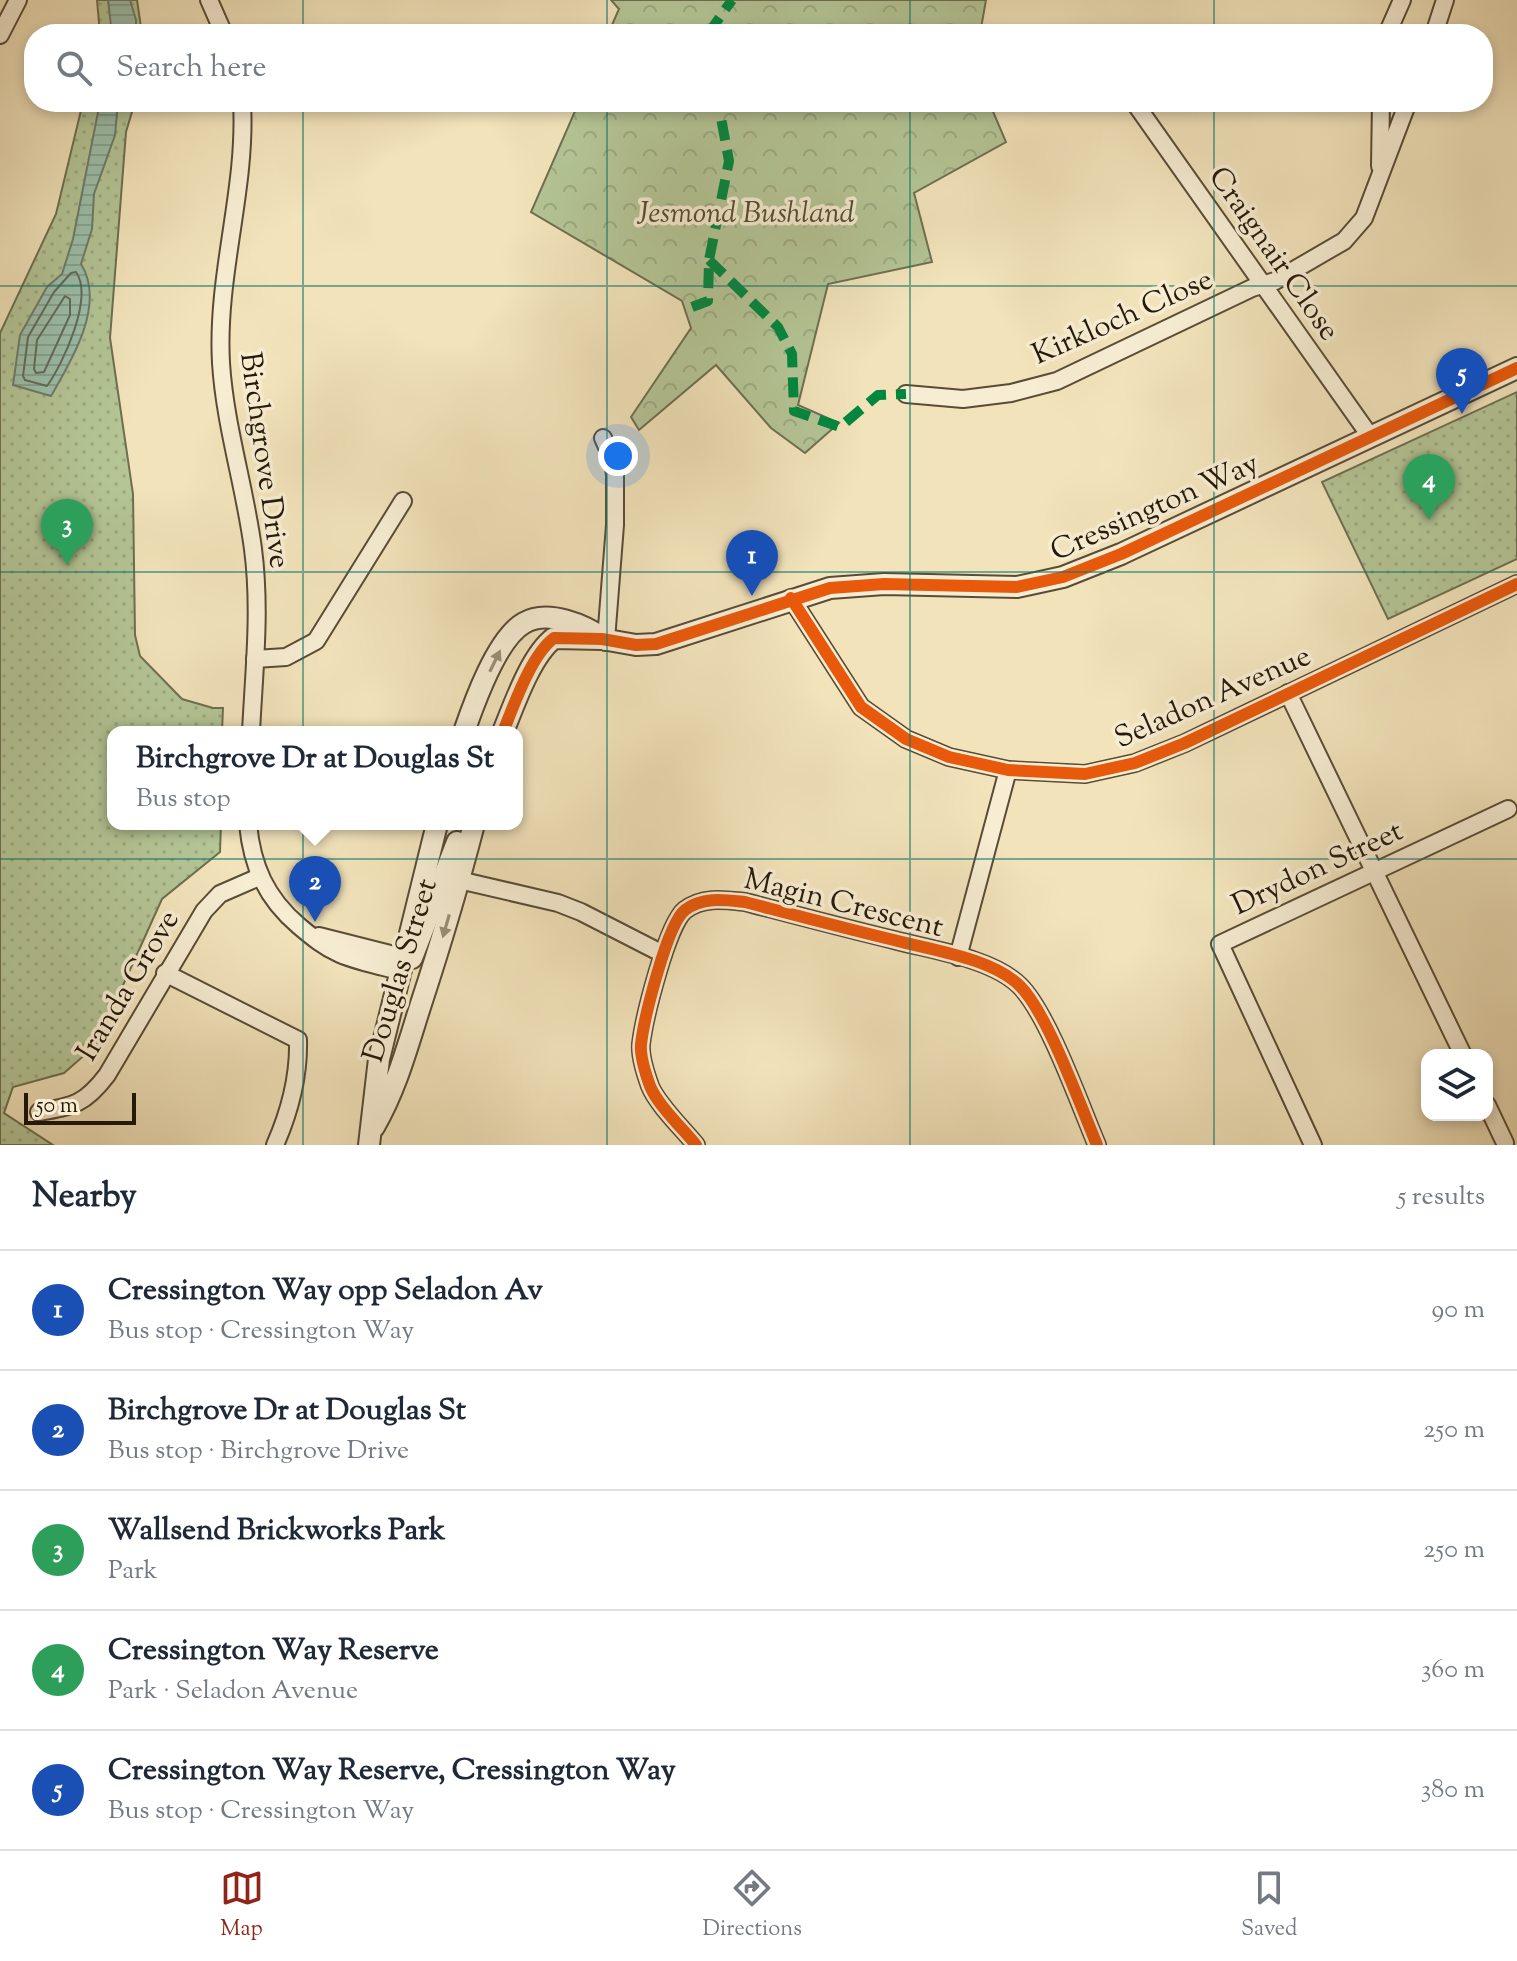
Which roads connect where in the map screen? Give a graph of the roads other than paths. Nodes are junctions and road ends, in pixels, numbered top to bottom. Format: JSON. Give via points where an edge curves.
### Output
{"nodes":[{"id":1,"x":18,"y":0,"type":"edge"},
{"id":2,"x":209,"y":0,"type":"edge"},
{"id":3,"x":1402,"y":0,"type":"edge"},
{"id":4,"x":1445,"y":0,"type":"edge"},
{"id":5,"x":220,"y":24,"type":"edge"},
{"id":6,"x":1391,"y":24,"type":"edge"},
{"id":7,"x":1437,"y":24,"type":"edge"},
{"id":8,"x":0,"y":35,"type":"edge"},
{"id":9,"x":242,"y":112,"type":"edge"},
{"id":10,"x":1141,"y":112,"type":"edge"},
{"id":11,"x":1381,"y":112,"type":"edge"},
{"id":12,"x":1404,"y":112,"type":"edge"},
{"id":13,"x":1380,"y":172,"type":"junction"},
{"id":14,"x":1264,"y":285,"type":"junction"},
{"id":15,"x":1517,"y":368,"type":"edge"},
{"id":16,"x":906,"y":394,"type":"dead end"},
{"id":17,"x":1370,"y":436,"type":"junction"},
{"id":18,"x":603,"y":438,"type":"dead end"},
{"id":19,"x":403,"y":501,"type":"dead end"},
{"id":20,"x":1517,"y":584,"type":"edge"},
{"id":21,"x":791,"y":598,"type":"junction"},
{"id":22,"x":606,"y":640,"type":"junction"},
{"id":23,"x":255,"y":659,"type":"junction"},
{"id":24,"x":1288,"y":693,"type":"junction"},
{"id":25,"x":251,"y":726,"type":"edge"},
{"id":26,"x":467,"y":726,"type":"edge"},
{"id":27,"x":506,"y":726,"type":"edge"},
{"id":28,"x":1008,"y":770,"type":"junction"},
{"id":29,"x":1508,"y":809,"type":"dead end"},
{"id":30,"x":248,"y":830,"type":"edge"},
{"id":31,"x":436,"y":830,"type":"edge"},
{"id":32,"x":463,"y":830,"type":"edge"},
{"id":33,"x":472,"y":830,"type":"edge"},
{"id":34,"x":1374,"y":871,"type":"junction"},
{"id":35,"x":259,"y":877,"type":"junction"},
{"id":36,"x":459,"y":880,"type":"junction"},
{"id":37,"x":663,"y":954,"type":"junction"},
{"id":38,"x":958,"y":957,"type":"junction"},
{"id":39,"x":403,"y":964,"type":"junction"},
{"id":40,"x":165,"y":973,"type":"junction"},
{"id":41,"x":1460,"y":1049,"type":"edge"},
{"id":42,"x":400,"y":1072,"type":"junction"},
{"id":43,"x":39,"y":1112,"type":"dead end"},
{"id":44,"x":1493,"y":1116,"type":"edge"},
{"id":45,"x":370,"y":1138,"type":"edge"},
{"id":46,"x":1508,"y":1142,"type":"edge"},
{"id":47,"x":275,"y":1145,"type":"edge"},
{"id":48,"x":696,"y":1145,"type":"edge"},
{"id":49,"x":1097,"y":1145,"type":"edge"},
{"id":50,"x":1313,"y":1145,"type":"edge"}],
"edges":[{"from":1,"to":8,"type":"street"},
{"from":2,"to":5,"type":"street"},
{"from":3,"to":6,"type":"street"},
{"from":4,"to":7,"type":"street"},
{"from":9,"to":23,"type":"street","name":"Birchgrove Drive","via":[[242,155],[222,295],[221,364],[253,549]]},
{"from":10,"to":14,"type":"street","name":"Craignair Close"},
{"from":11,"to":13,"type":"street"},
{"from":12,"to":13,"type":"street","name":"Kirkloch Close"},
{"from":13,"to":14,"type":"street","name":"Kirkloch Close","via":[[1364,218],[1344,241]]},
{"from":14,"to":16,"type":"street","name":"Kirkloch Close","via":[[1057,381],[963,399]]},
{"from":14,"to":17,"type":"street","name":"Craignair Close"},
{"from":15,"to":17,"type":"street","name":"Cressington Way"},
{"from":17,"to":21,"type":"street","name":"Cressington Way","via":[[1063,577],[1017,587],[849,586]]},
{"from":18,"to":22,"type":"street","via":[[615,475]]},
{"from":19,"to":23,"type":"street","via":[[316,641],[286,657]]},
{"from":20,"to":24,"type":"street","name":"Seladon Avenue"},
{"from":21,"to":22,"type":"street","name":"Cressington Way","via":[[656,644]]},
{"from":21,"to":28,"type":"street","name":"Seladon Avenue","via":[[861,707],[920,745]]},
{"from":26,"to":22,"type":"street","one_way":true,"via":[[502,647],[523,623],[551,618]]},
{"from":22,"to":27,"type":"street","via":[[550,641]]},
{"from":23,"to":25,"type":"street","name":"Birchgrove Drive"},
{"from":24,"to":28,"type":"street","name":"Seladon Avenue","via":[[1135,763],[1085,774]]},
{"from":24,"to":34,"type":"street"},
{"from":28,"to":38,"type":"street"},
{"from":29,"to":34,"type":"street","name":"Drydon Street"},
{"from":30,"to":35,"type":"street"},
{"from":31,"to":39,"type":"street","name":"Douglas Street"},
{"from":32,"to":39,"type":"street","via":[[421,939]]},
{"from":33,"to":36,"type":"street","name":"Douglas Street"},
{"from":34,"to":41,"type":"street"},
{"from":34,"to":50,"type":"street","name":"Drydon Street","via":[[1220,944]]},
{"from":35,"to":39,"type":"street","via":[[272,899],[300,926]]},
{"from":35,"to":40,"type":"street","name":"Iranda Grove","via":[[220,894]]},
{"from":36,"to":37,"type":"street","via":[[558,903]]},
{"from":36,"to":42,"type":"street","name":"Douglas Street","one_way":true},
{"from":37,"to":38,"type":"street","name":"Magin Crescent","via":[[685,910],[720,899]]},
{"from":37,"to":48,"type":"street","name":"Magin Crescent","via":[[640,1047],[650,1089]]},
{"from":38,"to":49,"type":"street","name":"Magin Crescent","via":[[996,969],[1020,986],[1046,1029]]},
{"from":39,"to":42,"type":"street","via":[[408,986],[399,1039]]},
{"from":39,"to":45,"type":"street","name":"Douglas Street","via":[[375,1076]]},
{"from":40,"to":43,"type":"street","name":"Iranda Grove","via":[[92,1094],[69,1107]]},
{"from":40,"to":47,"type":"street","via":[[298,1040],[287,1117]]},
{"from":42,"to":45,"type":"street","name":"Douglas Street"},
{"from":44,"to":46,"type":"street"}]}
